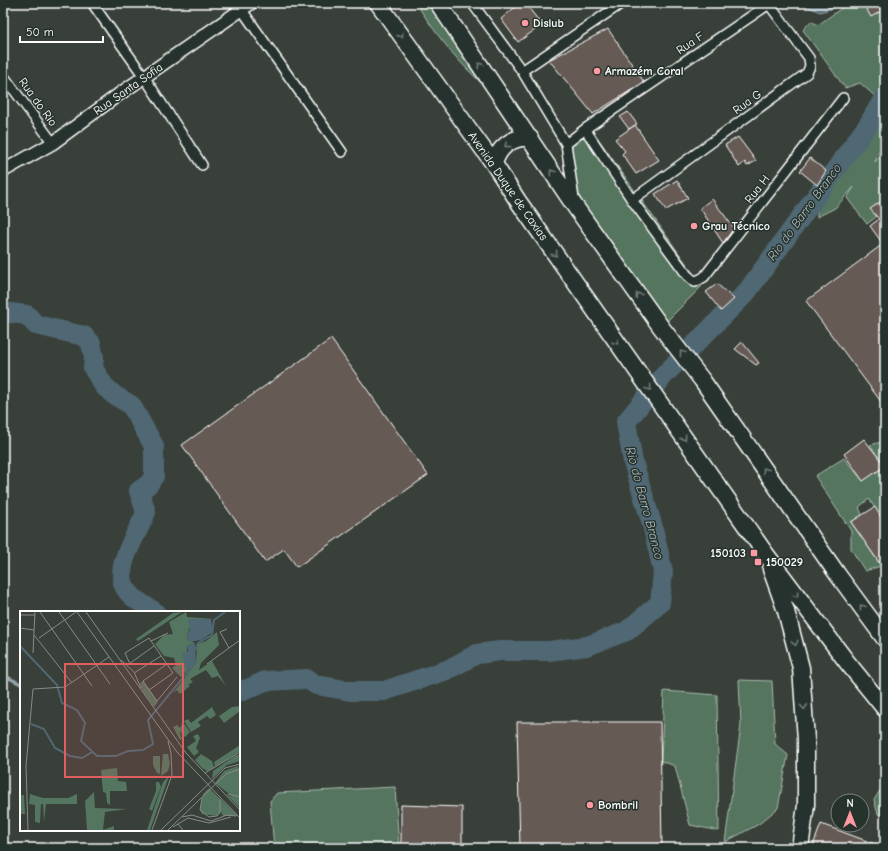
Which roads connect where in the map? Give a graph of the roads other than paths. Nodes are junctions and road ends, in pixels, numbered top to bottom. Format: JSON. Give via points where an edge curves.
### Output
{"nodes":[{"id":1,"x":92,"y":3,"type":"edge"},
{"id":2,"x":378,"y":3,"type":"edge"},
{"id":3,"x":438,"y":3,"type":"edge"},
{"id":4,"x":484,"y":3,"type":"edge"},
{"id":5,"x":622,"y":3,"type":"edge"},
{"id":6,"x":768,"y":3,"type":"edge"},
{"id":7,"x":243,"y":5,"type":"edge"},
{"id":8,"x":474,"y":6,"type":"edge"},
{"id":9,"x":522,"y":72,"type":"junction"},
{"id":10,"x":3,"y":75,"type":"edge"},
{"id":11,"x":145,"y":78,"type":"junction"},
{"id":12,"x":842,"y":98,"type":"dead end"},
{"id":13,"x":585,"y":129,"type":"junction"},
{"id":14,"x":530,"y":138,"type":"junction"},
{"id":15,"x":53,"y":143,"type":"junction"},
{"id":16,"x":566,"y":144,"type":"junction"},
{"id":17,"x":342,"y":152,"type":"dead end"},
{"id":18,"x":494,"y":164,"type":"junction"},
{"id":19,"x":202,"y":165,"type":"dead end"},
{"id":20,"x":3,"y":171,"type":"edge"},
{"id":21,"x":632,"y":200,"type":"junction"},
{"id":22,"x":574,"y":205,"type":"junction"},
{"id":23,"x":765,"y":553,"type":"junction"},
{"id":24,"x":885,"y":639,"type":"edge"},
{"id":25,"x":885,"y":709,"type":"edge"},
{"id":26,"x":800,"y":848,"type":"edge"}],
"edges":[{"from":1,"to":11,"type":"street"},
{"from":2,"to":18,"type":"highway","name":"Avenida Duque de Caxias","one_way":true},
{"from":14,"to":3,"type":"highway","one_way":true},
{"from":4,"to":8,"type":"street"},
{"from":5,"to":9,"type":"street"},
{"from":6,"to":13,"type":"street","name":"Rua F"},
{"from":6,"to":21,"type":"street","name":"Rua G","via":[[809,58],[808,73]]},
{"from":7,"to":11,"type":"street","name":"Rua Santa Sofia"},
{"from":7,"to":17,"type":"street"},
{"from":8,"to":9,"type":"street"},
{"from":9,"to":16,"type":"street"},
{"from":10,"to":15,"type":"street","name":"Rua do Rio"},
{"from":11,"to":15,"type":"street","name":"Rua Santa Sofia"},
{"from":11,"to":19,"type":"street"},
{"from":12,"to":21,"type":"street","name":"Rua H","via":[[704,277],[695,282],[687,276]]},
{"from":13,"to":16,"type":"street","name":"Rua F"},
{"from":13,"to":21,"type":"street"},
{"from":14,"to":18,"type":"highway","one_way":true,"via":[[518,139],[506,145],[498,151]]},
{"from":22,"to":14,"type":"highway","one_way":true},
{"from":15,"to":20,"type":"street","name":"Rua Santa Sofia"},
{"from":16,"to":22,"type":"street"},
{"from":18,"to":23,"type":"highway","name":"Avenida Duque de Caxias","one_way":true},
{"from":24,"to":22,"type":"highway","one_way":true,"via":[[702,380]]},
{"from":23,"to":25,"type":"highway","one_way":true,"via":[[846,662]]},
{"from":23,"to":26,"type":"highway","one_way":true,"via":[[786,611],[801,668],[806,740],[806,805]]}]}
